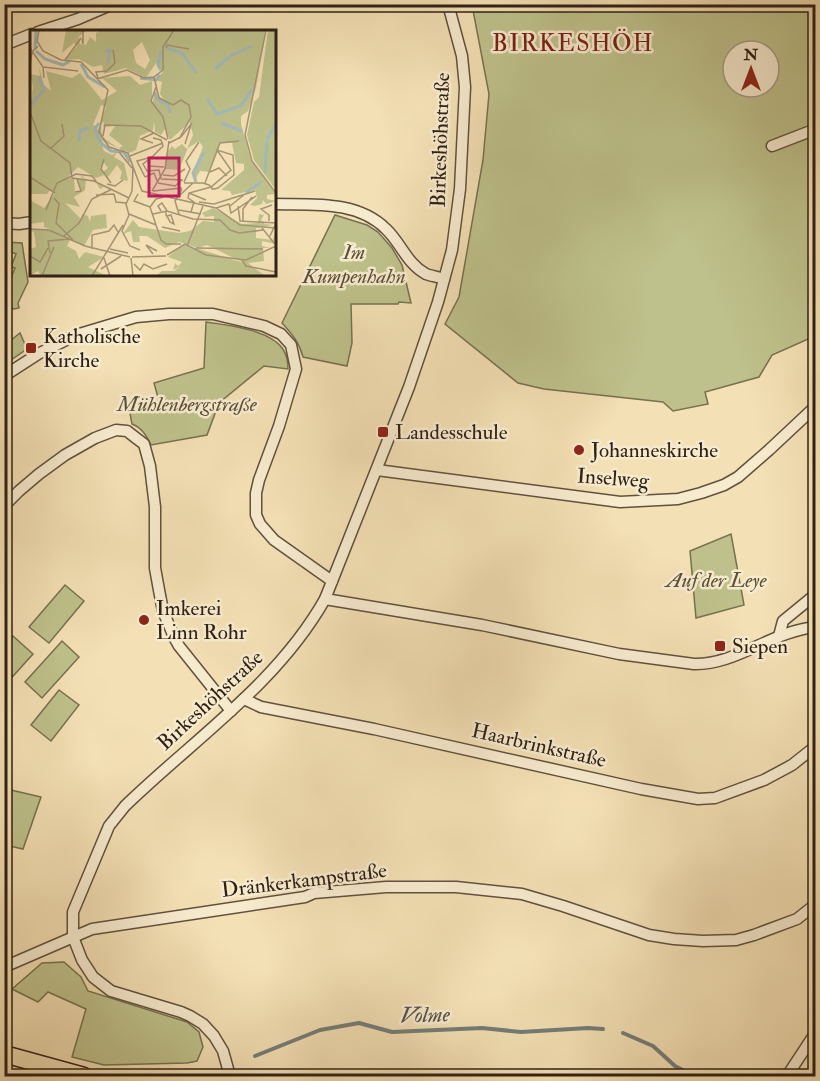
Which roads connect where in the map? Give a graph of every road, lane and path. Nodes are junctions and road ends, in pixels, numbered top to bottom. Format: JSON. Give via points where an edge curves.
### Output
{"nodes":[{"id":1,"x":113,"y":4,"type":"edge"},
{"id":2,"x":448,"y":4,"type":"edge"},
{"id":3,"x":44,"y":30,"type":"edge"},
{"id":4,"x":30,"y":35,"type":"edge"},
{"id":5,"x":4,"y":45,"type":"edge"},
{"id":6,"x":816,"y":129,"type":"edge"},
{"id":7,"x":772,"y":146,"type":"dead end"},
{"id":8,"x":276,"y":204,"type":"edge"},
{"id":9,"x":30,"y":222,"type":"edge"},
{"id":10,"x":4,"y":223,"type":"edge"},
{"id":11,"x":444,"y":279,"type":"junction"},
{"id":12,"x":4,"y":376,"type":"edge"},
{"id":13,"x":816,"y":406,"type":"edge"},
{"id":14,"x":377,"y":470,"type":"junction"},
{"id":15,"x":4,"y":504,"type":"edge"},
{"id":16,"x":332,"y":581,"type":"junction"},
{"id":17,"x":816,"y":594,"type":"edge"},
{"id":18,"x":326,"y":599,"type":"junction"},
{"id":19,"x":816,"y":627,"type":"edge"},
{"id":20,"x":779,"y":636,"type":"junction"},
{"id":21,"x":244,"y":699,"type":"junction"},
{"id":22,"x":231,"y":711,"type":"junction"},
{"id":23,"x":816,"y":746,"type":"edge"},
{"id":24,"x":816,"y":904,"type":"edge"},
{"id":25,"x":73,"y":937,"type":"junction"},
{"id":26,"x":4,"y":967,"type":"edge"},
{"id":27,"x":816,"y":1032,"type":"edge"},
{"id":28,"x":4,"y":1054,"type":"edge"},
{"id":29,"x":84,"y":1077,"type":"edge"},
{"id":30,"x":230,"y":1077,"type":"edge"},
{"id":31,"x":787,"y":1077,"type":"edge"}],
"edges":[{"from":1,"to":3,"type":"street"},
{"from":2,"to":11,"type":"street","name":"Birkeshöhstraße","via":[[462,56],[465,87],[460,189]]},
{"from":4,"to":5,"type":"street"},
{"from":6,"to":7,"type":"street"},
{"from":8,"to":11,"type":"street","via":[[357,210],[388,230],[409,260],[426,274]]},
{"from":9,"to":10,"type":"street"},
{"from":11,"to":14,"type":"street","name":"Birkeshöhstraße"},
{"from":12,"to":16,"type":"street","via":[[76,335],[136,317],[213,314],[281,334],[291,345],[296,369],[256,493],[256,514],[274,540]]},
{"from":13,"to":14,"type":"street","name":"Inselweg","via":[[738,477],[678,499],[620,502]]},
{"from":14,"to":16,"type":"street","name":"Birkeshöhstraße"},
{"from":15,"to":22,"type":"street","via":[[39,474],[95,438],[116,430],[127,431],[144,444],[155,507],[155,568],[164,611],[179,646]]},
{"from":16,"to":18,"type":"street","name":"Birkeshöhstraße"},
{"from":17,"to":20,"type":"street","via":[[783,621]]},
{"from":18,"to":20,"type":"street","via":[[482,625],[619,654],[694,664],[723,660]]},
{"from":18,"to":21,"type":"street","name":"Birkeshöhstraße","via":[[291,650]]},
{"from":19,"to":20,"type":"street"},
{"from":21,"to":22,"type":"street","name":"Birkeshöhstraße"},
{"from":21,"to":23,"type":"street","name":"Haarbrinkstraße","via":[[261,707],[698,799],[715,798],[764,780]]},
{"from":22,"to":25,"type":"street","name":"Birkeshöhstraße","via":[[142,789],[109,826],[73,912]]},
{"from":24,"to":25,"type":"street","name":"Dränkerkampstraße","via":[[796,919],[754,935],[703,941],[649,935],[522,894],[456,887],[386,887],[314,893],[92,929]]},
{"from":25,"to":26,"type":"street"},
{"from":25,"to":30,"type":"street","via":[[93,976],[111,991],[181,1012],[202,1024],[223,1051]]},
{"from":27,"to":31,"type":"street"},
{"from":28,"to":29,"type":"main road"}]}
